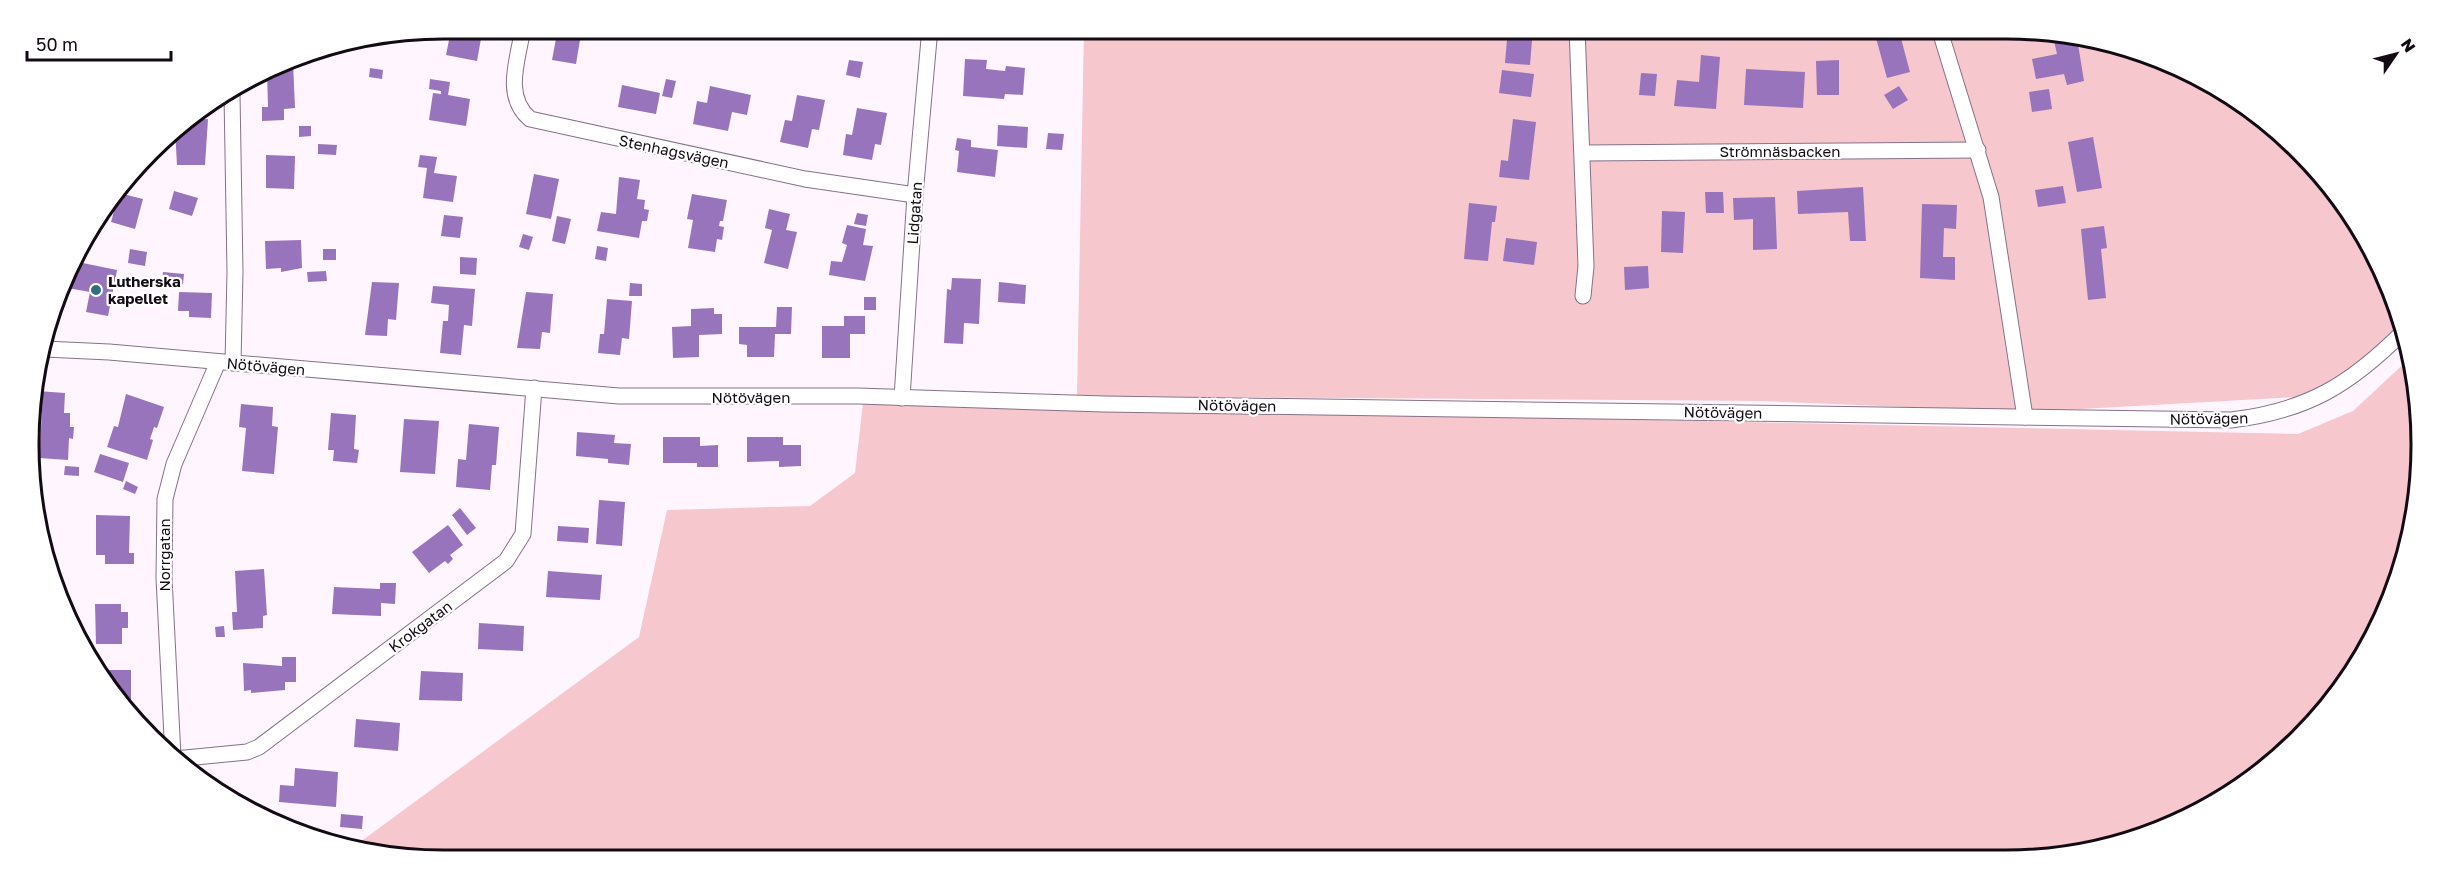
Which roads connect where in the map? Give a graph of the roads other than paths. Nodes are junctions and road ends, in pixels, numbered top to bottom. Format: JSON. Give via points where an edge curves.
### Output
{"nodes":[{"id":1,"x":521,"y":39,"type":"edge"},
{"id":2,"x":929,"y":39,"type":"edge"},
{"id":3,"x":1578,"y":39,"type":"edge"},
{"id":4,"x":1943,"y":39,"type":"edge"},
{"id":5,"x":231,"y":100,"type":"edge"},
{"id":6,"x":1978,"y":150,"type":"junction"},
{"id":7,"x":1583,"y":153,"type":"junction"},
{"id":8,"x":915,"y":195,"type":"junction"},
{"id":9,"x":1583,"y":296,"type":"dead end"},
{"id":10,"x":2396,"y":338,"type":"edge"},
{"id":11,"x":51,"y":349,"type":"edge"},
{"id":12,"x":225,"y":363,"type":"junction"},
{"id":13,"x":534,"y":388,"type":"junction"},
{"id":14,"x":902,"y":398,"type":"junction"},
{"id":15,"x":2025,"y":417,"type":"junction"},
{"id":16,"x":173,"y":746,"type":"edge"},
{"id":17,"x":187,"y":757,"type":"edge"}],
"edges":[{"from":1,"to":8,"type":"street","name":"Stenhagsvägen","via":[[513,90],[520,111],[530,119],[805,179]]},
{"from":2,"to":8,"type":"street","name":"Lidgatan"},
{"from":3,"to":7,"type":"street"},
{"from":4,"to":6,"type":"street"},
{"from":5,"to":12,"type":"street","name":"Norrgatan","via":[[235,272]]},
{"from":6,"to":7,"type":"street","name":"Strömnäsbacken"},
{"from":6,"to":15,"type":"street","via":[[1991,197]]},
{"from":7,"to":9,"type":"street"},
{"from":8,"to":14,"type":"street","name":"Lidgatan"},
{"from":10,"to":15,"type":"street","name":"Nötövägen","via":[[2344,384],[2276,413],[2231,420]]},
{"from":11,"to":12,"type":"street","name":"Nötövägen"},
{"from":12,"to":13,"type":"street","name":"Nötövägen"},
{"from":12,"to":16,"type":"street","name":"Norrgatan","via":[[174,464],[165,499],[164,578]]},
{"from":13,"to":14,"type":"street","name":"Nötövägen","via":[[619,396]]},
{"from":13,"to":17,"type":"street","name":"Krokgatan","via":[[523,534],[506,561],[259,747],[247,752]]},
{"from":14,"to":15,"type":"street","name":"Nötövägen"}]}
